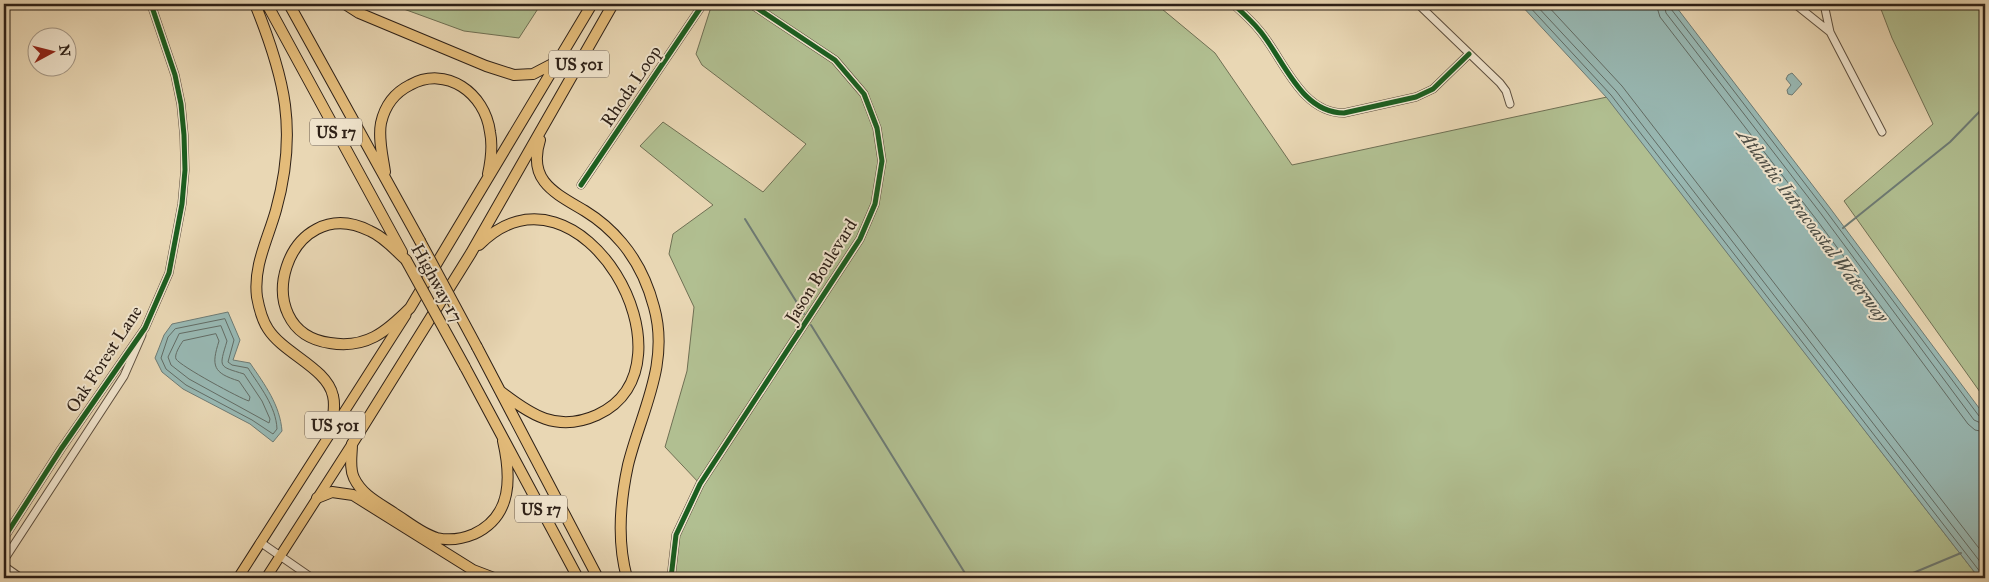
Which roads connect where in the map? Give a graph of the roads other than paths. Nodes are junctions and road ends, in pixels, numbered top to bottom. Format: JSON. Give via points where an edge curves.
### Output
{"nodes":[{"id":1,"x":151,"y":4,"type":"edge"},
{"id":2,"x":255,"y":4,"type":"edge"},
{"id":3,"x":267,"y":4,"type":"edge"},
{"id":4,"x":289,"y":4,"type":"edge"},
{"id":5,"x":345,"y":4,"type":"edge"},
{"id":6,"x":612,"y":4,"type":"edge"},
{"id":7,"x":704,"y":4,"type":"edge"},
{"id":8,"x":751,"y":4,"type":"edge"},
{"id":9,"x":1233,"y":4,"type":"edge"},
{"id":10,"x":1418,"y":4,"type":"edge"},
{"id":11,"x":1795,"y":4,"type":"edge"},
{"id":12,"x":1824,"y":4,"type":"edge"},
{"id":13,"x":589,"y":6,"type":"edge"},
{"id":14,"x":1830,"y":32,"type":"junction"},
{"id":15,"x":1469,"y":54,"type":"junction"},
{"id":16,"x":559,"y":60,"type":"junction"},
{"id":17,"x":1510,"y":104,"type":"dead end"},
{"id":18,"x":545,"y":124,"type":"junction"},
{"id":19,"x":1882,"y":132,"type":"dead end"},
{"id":20,"x":386,"y":178,"type":"junction"},
{"id":21,"x":486,"y":183,"type":"junction"},
{"id":22,"x":581,"y":185,"type":"dead end"},
{"id":23,"x":471,"y":253,"type":"junction"},
{"id":24,"x":406,"y":260,"type":"junction"},
{"id":25,"x":410,"y":308,"type":"junction"},
{"id":26,"x":145,"y":328,"type":"junction"},
{"id":27,"x":500,"y":391,"type":"junction"},
{"id":28,"x":330,"y":434,"type":"junction"},
{"id":29,"x":503,"y":441,"type":"junction"},
{"id":30,"x":352,"y":444,"type":"junction"},
{"id":31,"x":317,"y":498,"type":"junction"},
{"id":32,"x":4,"y":538,"type":"edge"},
{"id":33,"x":260,"y":542,"type":"junction"},
{"id":34,"x":280,"y":556,"type":"junction"},
{"id":35,"x":4,"y":560,"type":"edge"},
{"id":36,"x":4,"y":566,"type":"edge"},
{"id":37,"x":21,"y":578,"type":"edge"},
{"id":38,"x":238,"y":578,"type":"edge"},
{"id":39,"x":266,"y":578,"type":"edge"},
{"id":40,"x":312,"y":578,"type":"edge"},
{"id":41,"x":494,"y":578,"type":"edge"},
{"id":42,"x":578,"y":578,"type":"edge"},
{"id":43,"x":598,"y":578,"type":"edge"},
{"id":44,"x":627,"y":578,"type":"edge"},
{"id":45,"x":670,"y":578,"type":"edge"}],
"edges":[{"from":1,"to":26,"type":"street","name":"Oak Forest Lane","via":[[179,94],[185,170],[169,273]]},
{"from":2,"to":28,"type":"highway","via":[[280,71],[288,123],[286,167],[255,282],[261,316],[268,330],[330,386],[334,411]]},
{"from":3,"to":24,"type":"highway","name":"Highway 17","number":"US 17"},
{"from":4,"to":20,"type":"highway","name":"Highway 17","number":"US 17"},
{"from":5,"to":16,"type":"highway","via":[[359,13],[514,75],[534,74]]},
{"from":6,"to":18,"type":"highway","number":"US 501"},
{"from":7,"to":22,"type":"street","name":"Rhoda Loop"},
{"from":8,"to":45,"type":"street","name":"Jason Boulevard","via":[[835,60],[864,94],[877,128],[882,161],[875,204],[860,239],[700,484],[676,535]]},
{"from":9,"to":15,"type":"street","via":[[1260,30],[1304,94],[1323,110],[1334,113],[1416,98],[1433,89]]},
{"from":10,"to":15,"type":"street"},
{"from":11,"to":14,"type":"street"},
{"from":12,"to":14,"type":"street"},
{"from":13,"to":16,"type":"highway","number":"US 501"},
{"from":14,"to":19,"type":"street"},
{"from":15,"to":17,"type":"street","via":[[1500,83]]},
{"from":16,"to":21,"type":"highway","number":"US 501"},
{"from":18,"to":23,"type":"highway","number":"US 501"},
{"from":18,"to":44,"type":"highway","via":[[536,152],[537,171],[547,186],[587,212],[622,243],[649,288],[660,332],[656,377],[628,464],[621,510],[621,544]]},
{"from":20,"to":21,"type":"highway","via":[[380,138],[386,109],[403,88],[420,79],[436,77],[466,88],[486,114],[492,145]]},
{"from":20,"to":27,"type":"highway","name":"Highway 17","number":"US 17","bridge":true},
{"from":21,"to":25,"type":"highway","number":"US 501"},
{"from":23,"to":27,"type":"highway","via":[[504,226],[526,220],[542,220],[578,233],[594,246],[621,281],[637,330],[637,362],[632,380],[607,411],[570,423],[550,422],[524,409]]},
{"from":23,"to":30,"type":"highway","number":"US 501"},
{"from":24,"to":25,"type":"highway","via":[[365,229],[345,225],[321,228],[302,240],[288,260],[284,274],[284,300],[298,327],[321,342],[338,345],[362,343],[386,332]]},
{"from":24,"to":29,"type":"highway","name":"Highway 17","number":"US 17","bridge":true},
{"from":25,"to":28,"type":"main road","number":"US 501"},
{"from":26,"to":32,"type":"street","name":"Oak Forest Lane"},
{"from":26,"to":35,"type":"street","name":"Oak Forest Lane","via":[[124,376]]},
{"from":27,"to":43,"type":"highway","name":"Highway 17","number":"US 17"},
{"from":28,"to":33,"type":"main road","number":"US 501"},
{"from":29,"to":30,"type":"highway","via":[[508,481],[502,510],[477,533],[449,540],[436,538],[364,493],[353,476]]},
{"from":29,"to":42,"type":"highway","name":"Highway 17","number":"US 17"},
{"from":30,"to":31,"type":"main road","number":"US 501"},
{"from":31,"to":34,"type":"main road","number":"US 501"},
{"from":31,"to":41,"type":"highway","via":[[332,492],[353,495],[473,570]]},
{"from":33,"to":34,"type":"street"},
{"from":33,"to":38,"type":"main road","number":"US 501"},
{"from":34,"to":39,"type":"main road","number":"US 501"},
{"from":34,"to":40,"type":"street"},
{"from":36,"to":37,"type":"street"}]}
